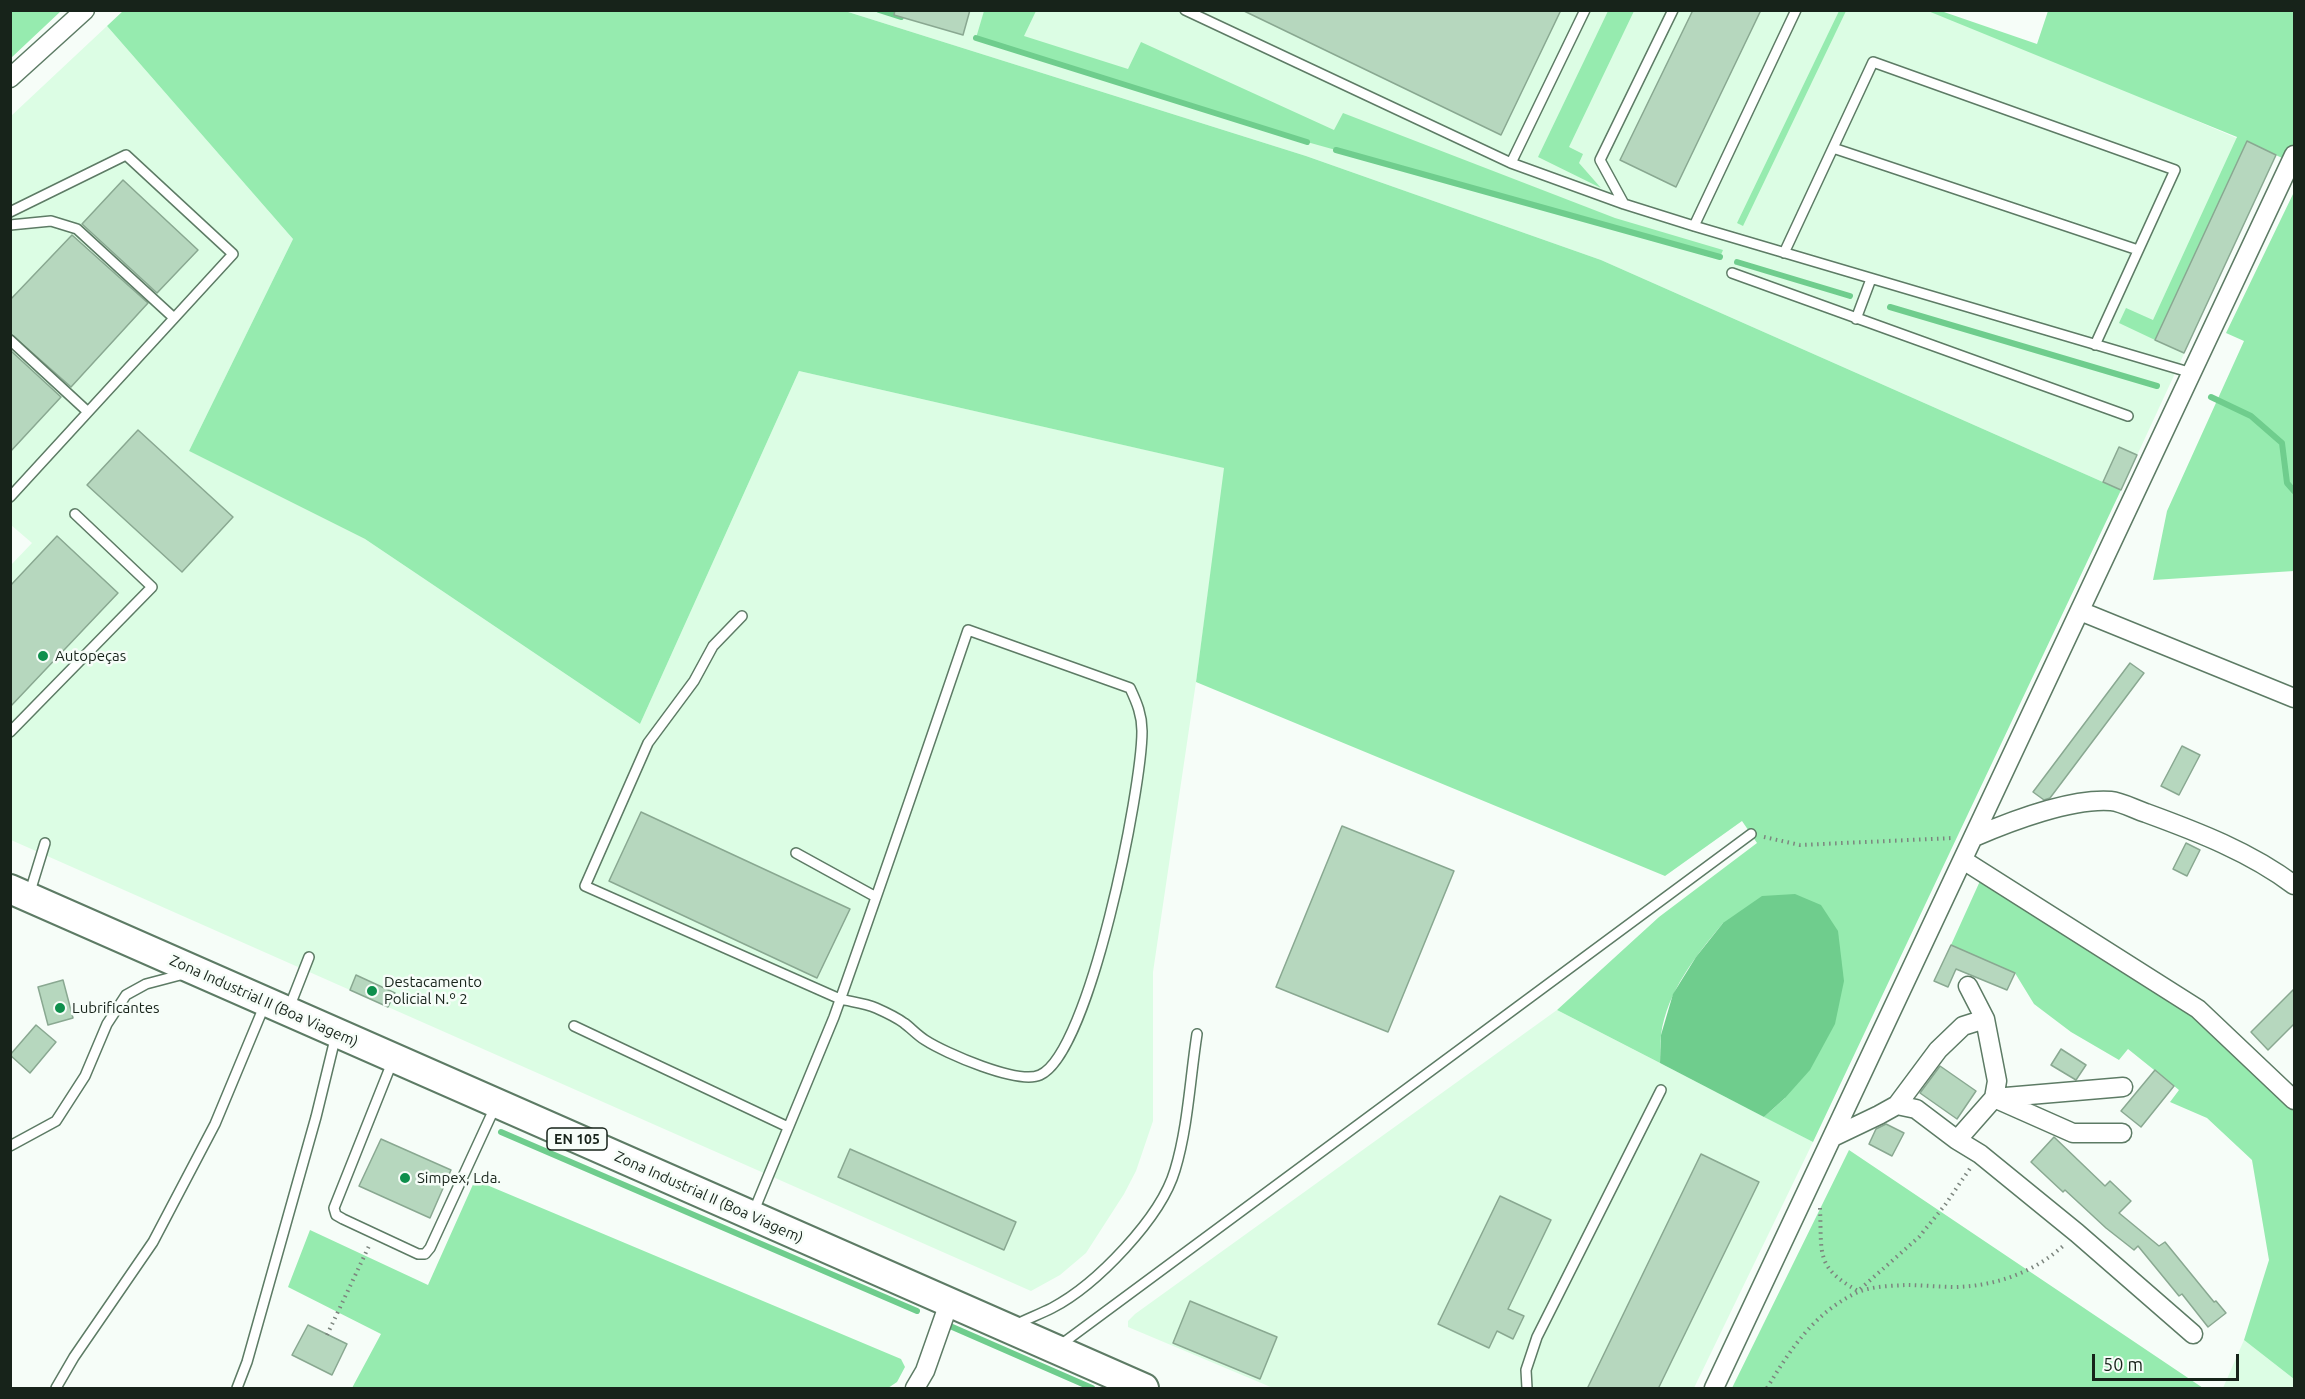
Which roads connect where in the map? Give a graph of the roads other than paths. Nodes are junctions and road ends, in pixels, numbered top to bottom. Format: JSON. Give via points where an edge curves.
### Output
{"nodes":[{"id":1,"x":85,"y":10,"type":"edge"},
{"id":2,"x":1185,"y":10,"type":"edge"},
{"id":3,"x":1585,"y":10,"type":"edge"},
{"id":4,"x":1673,"y":10,"type":"edge"},
{"id":5,"x":1796,"y":10,"type":"edge"},
{"id":6,"x":10,"y":78,"type":"edge"},
{"id":7,"x":1833,"y":148,"type":"junction"},
{"id":8,"x":2295,"y":155,"type":"edge"},
{"id":9,"x":1511,"y":163,"type":"junction"},
{"id":10,"x":1624,"y":204,"type":"junction"},
{"id":11,"x":10,"y":212,"type":"edge"},
{"id":12,"x":10,"y":225,"type":"edge"},
{"id":13,"x":1694,"y":226,"type":"junction"},
{"id":14,"x":2138,"y":250,"type":"junction"},
{"id":15,"x":1784,"y":253,"type":"junction"},
{"id":16,"x":1732,"y":273,"type":"dead end"},
{"id":17,"x":1871,"y":279,"type":"junction"},
{"id":18,"x":174,"y":318,"type":"junction"},
{"id":19,"x":1856,"y":319,"type":"junction"},
{"id":20,"x":10,"y":340,"type":"edge"},
{"id":21,"x":2095,"y":345,"type":"junction"},
{"id":22,"x":2192,"y":374,"type":"junction"},
{"id":23,"x":88,"y":412,"type":"junction"},
{"id":24,"x":2128,"y":416,"type":"dead end"},
{"id":25,"x":10,"y":497,"type":"edge"},
{"id":26,"x":75,"y":514,"type":"dead end"},
{"id":27,"x":2080,"y":611,"type":"junction"},
{"id":28,"x":742,"y":616,"type":"dead end"},
{"id":29,"x":2295,"y":698,"type":"edge"},
{"id":30,"x":10,"y":732,"type":"edge"},
{"id":31,"x":1751,"y":834,"type":"road end"},
{"id":32,"x":1974,"y":837,"type":"junction"},
{"id":33,"x":45,"y":843,"type":"dead end"},
{"id":34,"x":796,"y":853,"type":"dead end"},
{"id":35,"x":1963,"y":860,"type":"junction"},
{"id":36,"x":2295,"y":885,"type":"edge"},
{"id":37,"x":19,"y":893,"type":"edge"},
{"id":38,"x":876,"y":897,"type":"junction"},
{"id":39,"x":309,"y":957,"type":"dead end"},
{"id":40,"x":195,"y":970,"type":"junction"},
{"id":41,"x":1968,"y":986,"type":"dead end"},
{"id":42,"x":840,"y":999,"type":"junction"},
{"id":43,"x":277,"y":1007,"type":"junction"},
{"id":44,"x":1985,"y":1019,"type":"junction"},
{"id":45,"x":574,"y":1026,"type":"dead end"},
{"id":46,"x":337,"y":1033,"type":"junction"},
{"id":47,"x":1197,"y":1034,"type":"dead end"},
{"id":48,"x":394,"y":1058,"type":"junction"},
{"id":49,"x":2122,"y":1087,"type":"dead end"},
{"id":50,"x":1661,"y":1090,"type":"dead end"},
{"id":51,"x":1994,"y":1098,"type":"junction"},
{"id":52,"x":2295,"y":1100,"type":"edge"},
{"id":53,"x":496,"y":1103,"type":"junction"},
{"id":54,"x":1896,"y":1105,"type":"junction"},
{"id":55,"x":788,"y":1127,"type":"junction"},
{"id":56,"x":2122,"y":1133,"type":"dead end"},
{"id":57,"x":1833,"y":1137,"type":"junction"},
{"id":58,"x":1958,"y":1140,"type":"junction"},
{"id":59,"x":12,"y":1145,"type":"edge"},
{"id":60,"x":752,"y":1216,"type":"junction"},
{"id":61,"x":949,"y":1302,"type":"junction"},
{"id":62,"x":1007,"y":1328,"type":"junction"},
{"id":63,"x":2193,"y":1334,"type":"dead end"},
{"id":64,"x":1055,"y":1349,"type":"junction"},
{"id":65,"x":56,"y":1389,"type":"edge"},
{"id":66,"x":237,"y":1389,"type":"edge"},
{"id":67,"x":915,"y":1389,"type":"edge"},
{"id":68,"x":1144,"y":1389,"type":"edge"},
{"id":69,"x":1527,"y":1389,"type":"edge"},
{"id":70,"x":1714,"y":1389,"type":"edge"}],
"edges":[{"from":1,"to":6,"type":"street"},
{"from":2,"to":9,"type":"lane"},
{"from":3,"to":9,"type":"lane"},
{"from":4,"to":10,"type":"lane","via":[[1600,160]]},
{"from":5,"to":13,"type":"lane"},
{"from":7,"to":14,"type":"lane"},
{"from":7,"to":14,"type":"lane","via":[[1873,62],[2175,170]]},
{"from":7,"to":15,"type":"lane"},
{"from":8,"to":22,"type":"street"},
{"from":9,"to":10,"type":"lane"},
{"from":10,"to":13,"type":"lane"},
{"from":11,"to":18,"type":"lane","via":[[126,155],[232,254]]},
{"from":12,"to":18,"type":"lane","via":[[51,221],[77,229]]},
{"from":13,"to":15,"type":"lane"},
{"from":14,"to":21,"type":"lane"},
{"from":15,"to":17,"type":"lane"},
{"from":16,"to":19,"type":"lane"},
{"from":17,"to":19,"type":"lane"},
{"from":17,"to":21,"type":"lane"},
{"from":18,"to":23,"type":"lane"},
{"from":19,"to":24,"type":"lane"},
{"from":20,"to":23,"type":"lane"},
{"from":21,"to":22,"type":"lane"},
{"from":22,"to":27,"type":"street"},
{"from":23,"to":25,"type":"lane"},
{"from":26,"to":30,"type":"lane","via":[[152,587]]},
{"from":27,"to":29,"type":"street"},
{"from":27,"to":32,"type":"street"},
{"from":28,"to":42,"type":"lane","via":[[713,646],[694,681],[648,743],[585,886]]},
{"from":31,"to":64,"type":"lane"},
{"from":32,"to":35,"type":"street"},
{"from":32,"to":36,"type":"street","via":[[2016,819],[2077,804],[2112,801],[2181,826],[2267,865]]},
{"from":33,"to":37,"type":"lane"},
{"from":34,"to":38,"type":"lane"},
{"from":35,"to":52,"type":"street","via":[[2198,1009]]},
{"from":35,"to":57,"type":"street"},
{"from":37,"to":40,"type":"main road","name":"Zona Industrial II (Boa Viagem)","number":"EN 105"},
{"from":38,"to":42,"type":"lane"},
{"from":38,"to":42,"type":"lane","via":[[968,630],[1130,688],[1140,708],[1142,732],[1123,862],[1084,1001],[1055,1064],[1040,1075],[1023,1078],[1006,1074],[949,1053],[874,1007]]},
{"from":39,"to":43,"type":"lane"},
{"from":40,"to":43,"type":"main road","name":"Zona Industrial II (Boa Viagem)","number":"EN 105"},
{"from":40,"to":59,"type":"lane","via":[[146,984],[126,995],[107,1024],[85,1076],[56,1120]]},
{"from":41,"to":44,"type":"street"},
{"from":42,"to":55,"type":"lane"},
{"from":43,"to":46,"type":"main road","name":"Zona Industrial II (Boa Viagem)","number":"EN 105"},
{"from":43,"to":65,"type":"lane","via":[[153,1242]]},
{"from":44,"to":51,"type":"street","via":[[1996,1081]]},
{"from":44,"to":54,"type":"street","via":[[1963,1026],[1938,1050]]},
{"from":45,"to":55,"type":"lane"},
{"from":46,"to":48,"type":"main road","name":"Zona Industrial II (Boa Viagem)","number":"EN 105"},
{"from":46,"to":66,"type":"lane"},
{"from":47,"to":62,"type":"lane","via":[[1175,1172],[1155,1210],[1092,1281],[1054,1307]]},
{"from":48,"to":53,"type":"main road","name":"Zona Industrial II (Boa Viagem)","number":"EN 105"},
{"from":48,"to":53,"type":"lane","via":[[334,1208],[336,1215],[418,1254],[425,1254],[430,1248]]},
{"from":49,"to":51,"type":"street"},
{"from":50,"to":69,"type":"lane","via":[[1537,1337],[1526,1370]]},
{"from":51,"to":56,"type":"street","via":[[2073,1133]]},
{"from":51,"to":58,"type":"street"},
{"from":53,"to":60,"type":"main road","name":"Zona Industrial II (Boa Viagem)","number":"EN 105"},
{"from":54,"to":57,"type":"street"},
{"from":54,"to":58,"type":"street","via":[[1916,1109]]},
{"from":55,"to":60,"type":"lane"},
{"from":57,"to":70,"type":"street"},
{"from":58,"to":63,"type":"street","via":[[2077,1233]]},
{"from":60,"to":61,"type":"main road","name":"Zona Industrial II (Boa Viagem)","number":"EN 105"},
{"from":61,"to":62,"type":"main road","name":"Zona Industrial II (Boa Viagem)","number":"EN 105"},
{"from":61,"to":67,"type":"street"},
{"from":62,"to":64,"type":"main road","name":"Zona Industrial II (Boa Viagem)","number":"EN 105"},
{"from":64,"to":68,"type":"main road","name":"Zona Industrial II (Boa Viagem)","number":"EN 105"}]}
